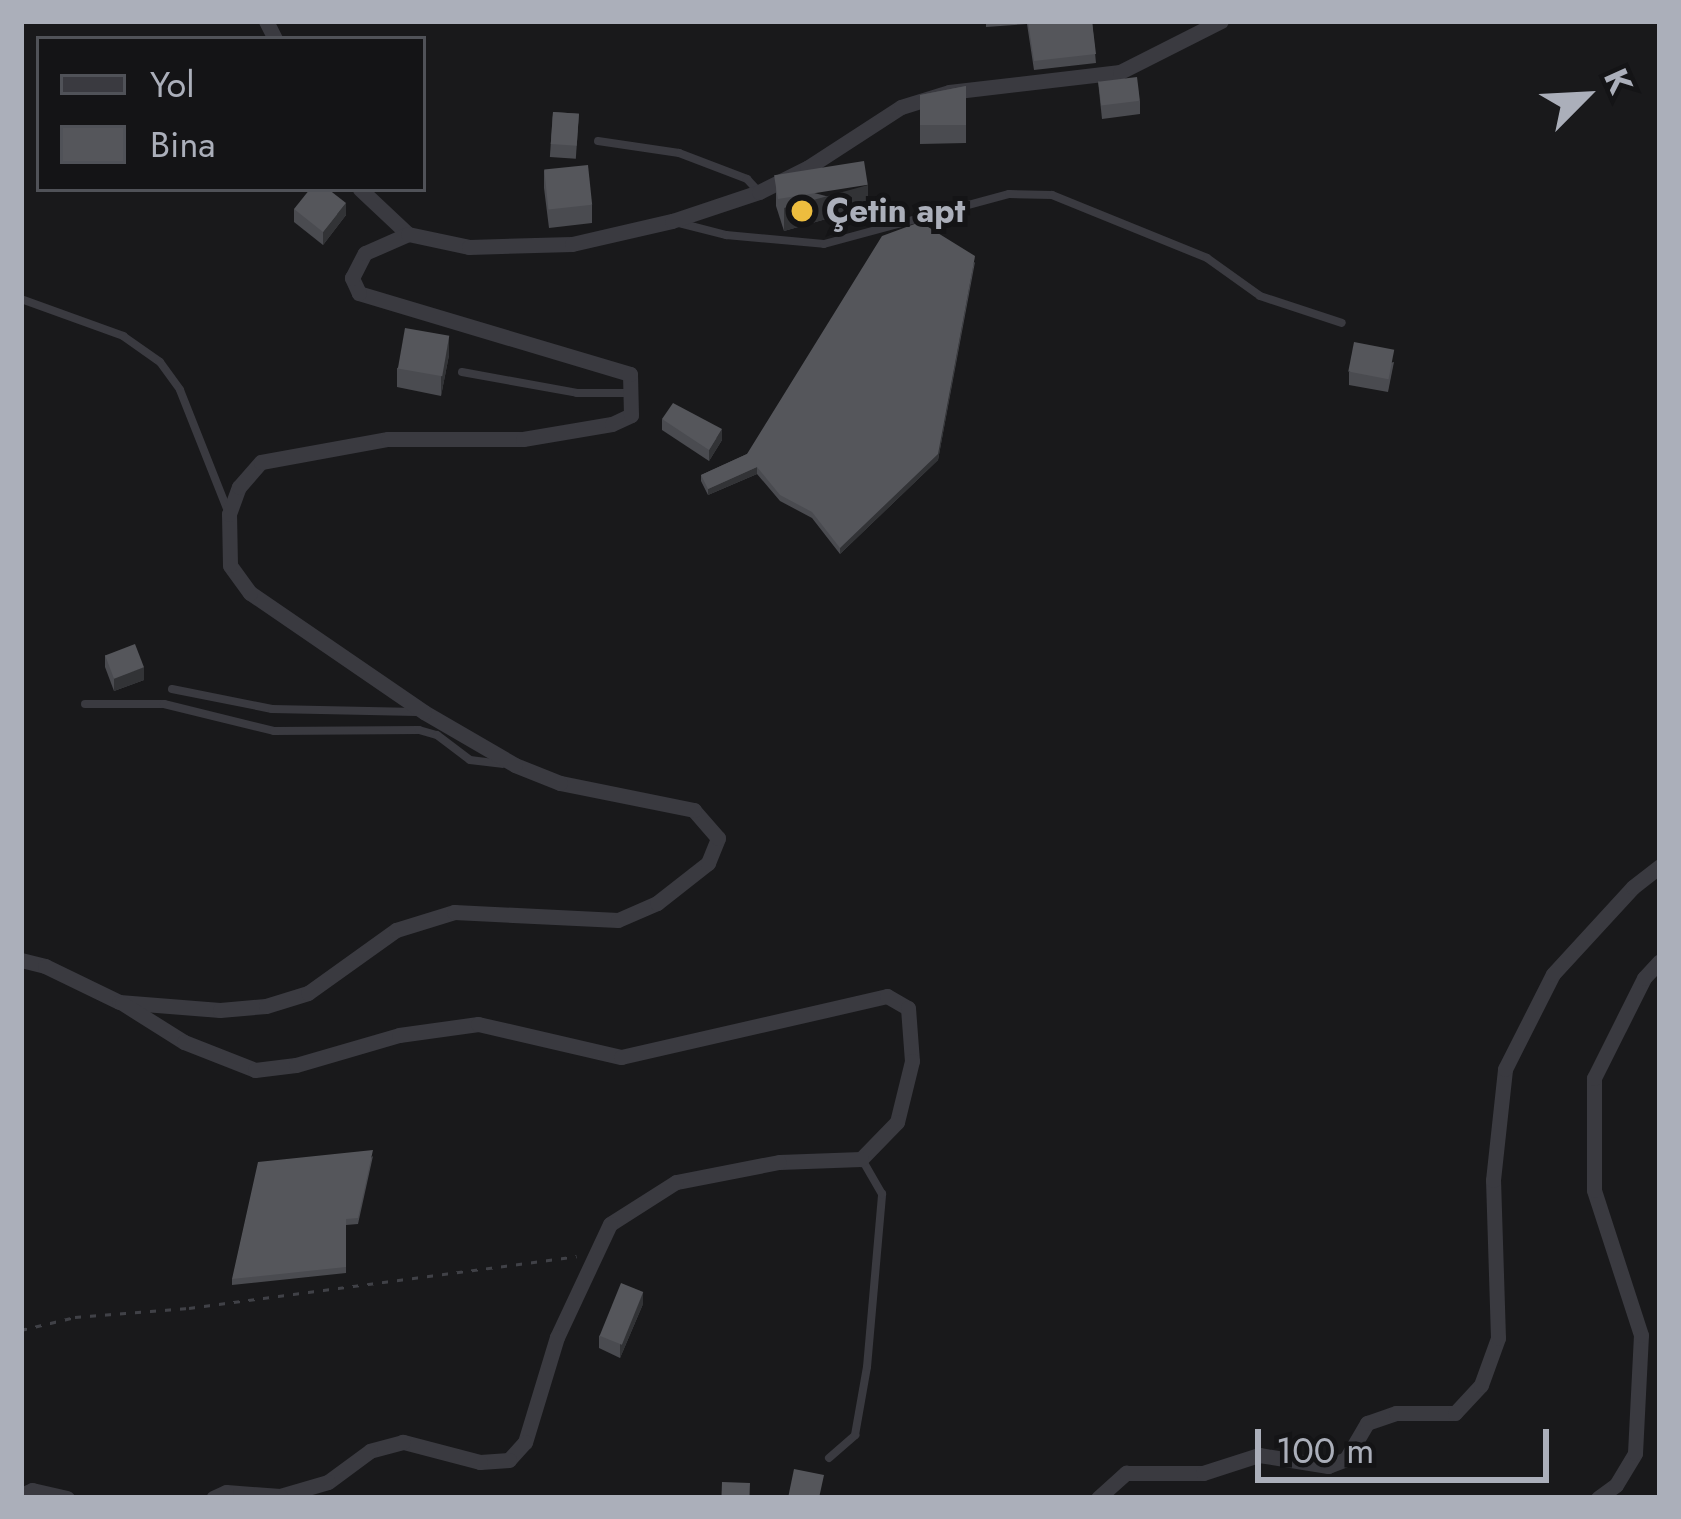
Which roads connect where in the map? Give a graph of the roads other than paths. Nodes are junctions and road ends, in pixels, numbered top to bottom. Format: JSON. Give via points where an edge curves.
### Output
{"nodes":[{"id":1,"x":1221,"y":21,"type":"edge"},
{"id":2,"x":598,"y":141,"type":"dead end"},
{"id":3,"x":363,"y":192,"type":"edge"},
{"id":4,"x":758,"y":192,"type":"junction"},
{"id":5,"x":671,"y":221,"type":"junction"},
{"id":6,"x":408,"y":234,"type":"junction"},
{"id":7,"x":21,"y":299,"type":"edge"},
{"id":8,"x":1342,"y":323,"type":"dead end"},
{"id":9,"x":462,"y":372,"type":"dead end"},
{"id":10,"x":634,"y":393,"type":"junction"},
{"id":11,"x":229,"y":514,"type":"junction"},
{"id":12,"x":172,"y":689,"type":"dead end"},
{"id":13,"x":85,"y":704,"type":"dead end"},
{"id":14,"x":424,"y":712,"type":"junction"},
{"id":15,"x":515,"y":765,"type":"junction"},
{"id":16,"x":1660,"y":866,"type":"edge"},
{"id":17,"x":21,"y":960,"type":"edge"},
{"id":18,"x":1660,"y":962,"type":"edge"},
{"id":19,"x":119,"y":1002,"type":"junction"},
{"id":20,"x":861,"y":1159,"type":"junction"},
{"id":21,"x":830,"y":1458,"type":"dead end"},
{"id":22,"x":21,"y":1495,"type":"edge"},
{"id":23,"x":67,"y":1498,"type":"edge"},
{"id":24,"x":213,"y":1498,"type":"edge"},
{"id":25,"x":1098,"y":1498,"type":"edge"},
{"id":26,"x":1598,"y":1498,"type":"edge"}],
"edges":[{"from":1,"to":4,"type":"street","via":[[1120,72],[949,92],[901,107]]},
{"from":2,"to":4,"type":"lane","via":[[679,153],[747,179]]},
{"from":3,"to":6,"type":"street"},
{"from":4,"to":5,"type":"street"},
{"from":5,"to":6,"type":"street","via":[[572,244],[469,247]]},
{"from":5,"to":8,"type":"lane","via":[[824,244],[1009,194],[1052,195],[1207,258],[1260,296]]},
{"from":6,"to":10,"type":"street","via":[[364,253],[352,278],[359,292],[630,374]]},
{"from":7,"to":11,"type":"lane","via":[[123,335],[160,362],[188,406]]},
{"from":9,"to":10,"type":"lane","via":[[577,393]]},
{"from":10,"to":11,"type":"street","via":[[631,415],[612,424],[523,439],[388,440],[261,462]]},
{"from":11,"to":14,"type":"street","via":[[230,565],[250,593]]},
{"from":12,"to":14,"type":"lane","via":[[272,709]]},
{"from":13,"to":15,"type":"lane","via":[[164,704],[274,731],[419,730],[470,760]]},
{"from":14,"to":15,"type":"street"},
{"from":15,"to":19,"type":"street","via":[[560,783],[694,810],[718,838],[708,863],[657,903],[619,920],[454,912],[396,930],[308,993],[266,1006]]},
{"from":16,"to":25,"type":"street","via":[[1553,974],[1504,1069],[1493,1180],[1498,1338],[1481,1385],[1455,1413],[1396,1413],[1367,1423],[1346,1459],[1328,1466],[1258,1455],[1203,1473],[1126,1473]]},
{"from":17,"to":19,"type":"street"},
{"from":18,"to":26,"type":"street","via":[[1594,1078],[1594,1190],[1641,1335],[1635,1453]]},
{"from":19,"to":20,"type":"street","via":[[184,1042],[255,1070],[478,1024],[621,1057],[887,996],[908,1008],[912,1061],[897,1122]]},
{"from":20,"to":21,"type":"lane","via":[[882,1194],[867,1367],[855,1435]]},
{"from":20,"to":24,"type":"street","via":[[778,1162],[676,1182],[610,1224],[557,1337],[525,1442],[509,1460],[480,1462],[404,1442],[370,1451],[328,1482],[280,1496]]},
{"from":22,"to":23,"type":"street"}]}
